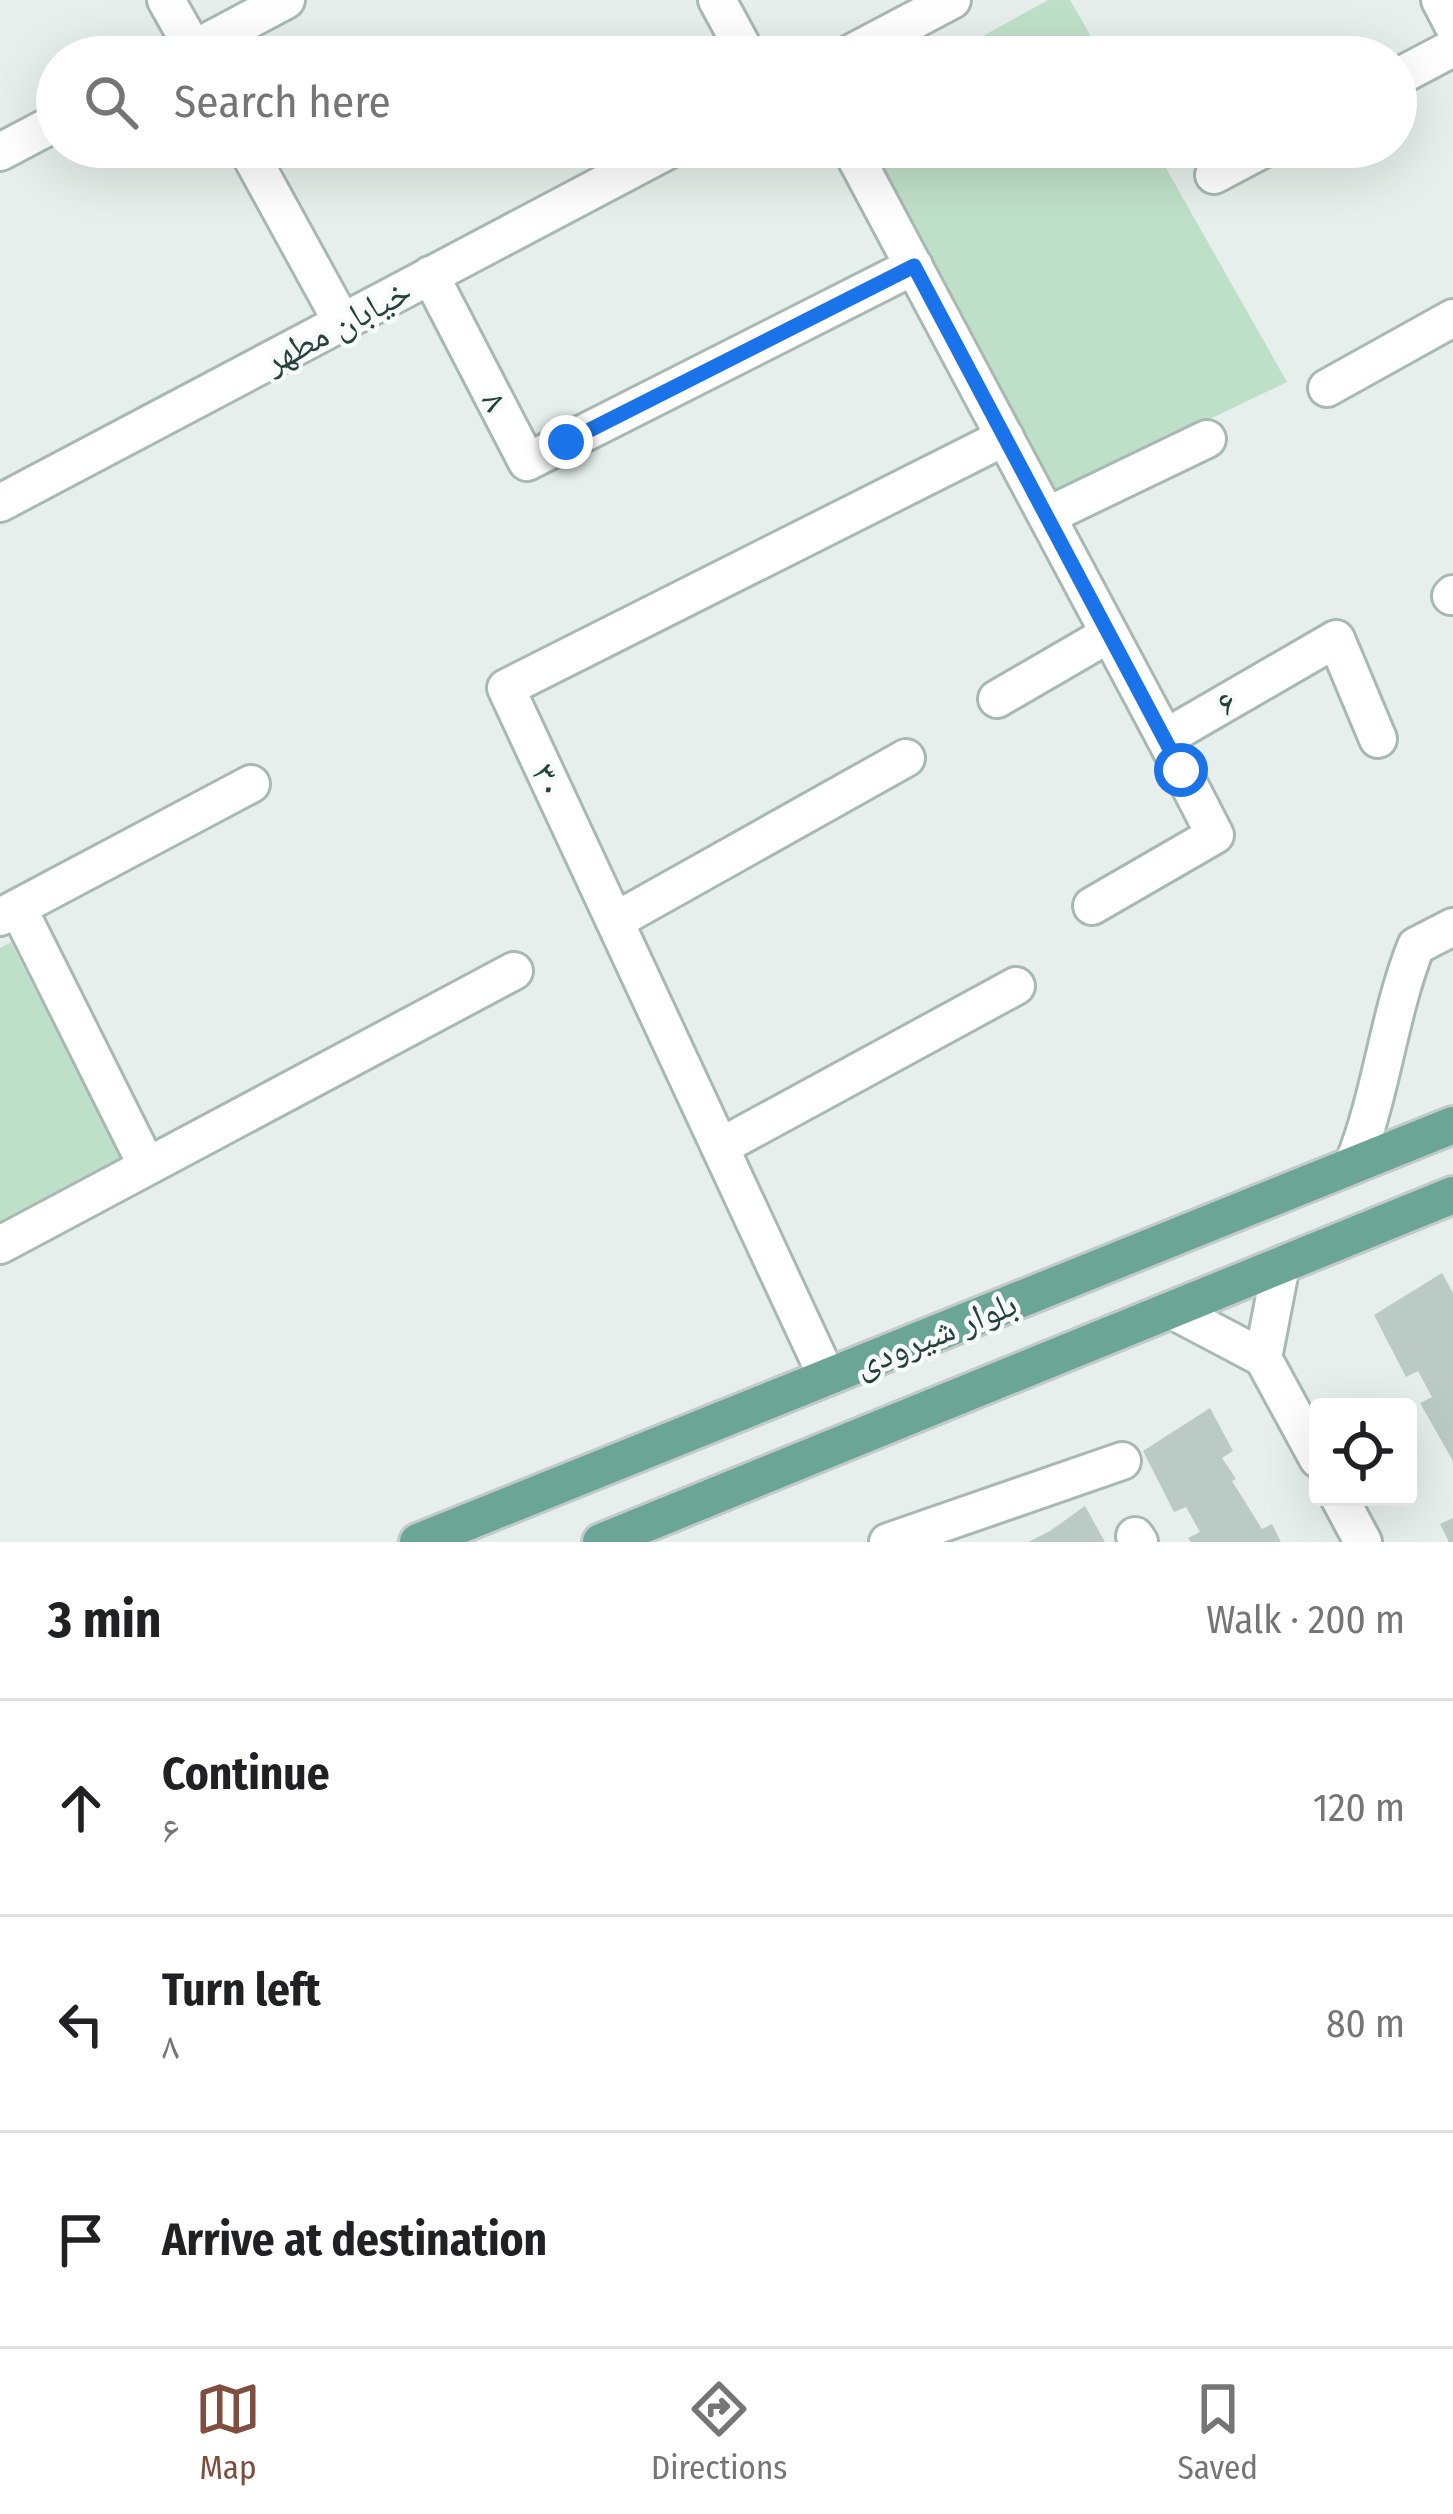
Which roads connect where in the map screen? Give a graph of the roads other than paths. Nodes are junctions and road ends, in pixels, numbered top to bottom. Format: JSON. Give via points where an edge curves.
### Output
{"nodes":[{"id":1,"x":166,"y":0,"type":"edge"},
{"id":2,"x":286,"y":0,"type":"edge"},
{"id":3,"x":717,"y":0,"type":"edge"},
{"id":4,"x":952,"y":0,"type":"edge"},
{"id":5,"x":1439,"y":0,"type":"edge"},
{"id":6,"x":1453,"y":25,"type":"edge"},
{"id":7,"x":182,"y":36,"type":"edge"},
{"id":8,"x":222,"y":36,"type":"edge"},
{"id":9,"x":737,"y":36,"type":"edge"},
{"id":10,"x":884,"y":36,"type":"edge"},
{"id":11,"x":1453,"y":48,"type":"edge"},
{"id":12,"x":1417,"y":67,"type":"edge"},
{"id":13,"x":36,"y":133,"type":"edge"},
{"id":14,"x":0,"y":152,"type":"edge"},
{"id":15,"x":258,"y":168,"type":"edge"},
{"id":16,"x":634,"y":168,"type":"edge"},
{"id":17,"x":861,"y":168,"type":"edge"},
{"id":18,"x":1227,"y":168,"type":"edge"},
{"id":19,"x":1214,"y":175,"type":"dead end"},
{"id":20,"x":914,"y":266,"type":"junction"},
{"id":21,"x":430,"y":275,"type":"junction"},
{"id":22,"x":1453,"y":318,"type":"edge"},
{"id":23,"x":342,"y":322,"type":"junction"},
{"id":24,"x":1327,"y":388,"type":"dead end"},
{"id":25,"x":1005,"y":437,"type":"junction"},
{"id":26,"x":1207,"y":439,"type":"dead end"},
{"id":27,"x":0,"y":503,"type":"edge"},
{"id":28,"x":1047,"y":516,"type":"junction"},
{"id":29,"x":1109,"y":634,"type":"junction"},
{"id":30,"x":997,"y":699,"type":"dead end"},
{"id":31,"x":1165,"y":737,"type":"junction"},
{"id":32,"x":1378,"y":739,"type":"dead end"},
{"id":33,"x":906,"y":758,"type":"dead end"},
{"id":34,"x":251,"y":784,"type":"dead end"},
{"id":35,"x":1092,"y":906,"type":"dead end"},
{"id":36,"x":9,"y":912,"type":"edge"},
{"id":37,"x":615,"y":921,"type":"junction"},
{"id":38,"x":1453,"y":927,"type":"edge"},
{"id":39,"x":514,"y":970,"type":"dead end"},
{"id":40,"x":1016,"y":986,"type":"dead end"},
{"id":41,"x":1453,"y":1125,"type":"edge"},
{"id":42,"x":720,"y":1147,"type":"junction"},
{"id":43,"x":1353,"y":1165,"type":"junction"},
{"id":44,"x":148,"y":1166,"type":"junction"},
{"id":45,"x":1453,"y":1195,"type":"edge"},
{"id":46,"x":0,"y":1245,"type":"edge"},
{"id":47,"x":1281,"y":1265,"type":"junction"},
{"id":48,"x":1172,"y":1310,"type":"junction"},
{"id":49,"x":1263,"y":1358,"type":"junction"},
{"id":50,"x":827,"y":1377,"type":"junction"},
{"id":51,"x":1309,"y":1442,"type":"edge"},
{"id":52,"x":1122,"y":1461,"type":"dead end"},
{"id":53,"x":1344,"y":1506,"type":"edge"},
{"id":54,"x":960,"y":1531,"type":"edge"},
{"id":55,"x":418,"y":1542,"type":"edge"},
{"id":56,"x":601,"y":1542,"type":"edge"},
{"id":57,"x":888,"y":1542,"type":"edge"},
{"id":58,"x":1363,"y":1542,"type":"edge"}],
"edges":[{"from":1,"to":7,"type":"street"},
{"from":2,"to":8,"type":"street"},
{"from":3,"to":9,"type":"street"},
{"from":4,"to":10,"type":"street"},
{"from":5,"to":6,"type":"street"},
{"from":11,"to":12,"type":"street"},
{"from":13,"to":14,"type":"street"},
{"from":15,"to":23,"type":"street"},
{"from":16,"to":21,"type":"street","name":"خیابان مطهر"},
{"from":17,"to":20,"type":"street"},
{"from":18,"to":19,"type":"street"},
{"from":20,"to":21,"type":"street","name":"۸","via":[[527,462]]},
{"from":20,"to":25,"type":"street"},
{"from":21,"to":23,"type":"street","name":"خیابان مطهر"},
{"from":22,"to":24,"type":"street"},
{"from":23,"to":27,"type":"street","name":"خیابان مطهر"},
{"from":25,"to":28,"type":"street"},
{"from":25,"to":37,"type":"street","name":"۳۰","via":[[506,688]]},
{"from":26,"to":28,"type":"street"},
{"from":28,"to":29,"type":"street"},
{"from":29,"to":30,"type":"street"},
{"from":29,"to":31,"type":"street"},
{"from":31,"to":32,"type":"street","name":"۶","via":[[1336,639]]},
{"from":31,"to":35,"type":"street","via":[[1215,835]]},
{"from":33,"to":37,"type":"street"},
{"from":34,"to":36,"type":"street"},
{"from":36,"to":44,"type":"street"},
{"from":37,"to":42,"type":"street","name":"۳۰"},
{"from":38,"to":43,"type":"street","via":[[1416,946]]},
{"from":39,"to":44,"type":"street"},
{"from":40,"to":42,"type":"street"},
{"from":41,"to":43,"type":"main road","name":"بلوار شیرودی"},
{"from":42,"to":50,"type":"street","name":"۳۰"},
{"from":43,"to":50,"type":"main road","name":"بلوار شیرودی"},
{"from":44,"to":46,"type":"street"},
{"from":45,"to":47,"type":"main road","name":"بلوار شیرودی"},
{"from":47,"to":48,"type":"main road","name":"بلوار شیرودی"},
{"from":47,"to":49,"type":"street"},
{"from":48,"to":49,"type":"street"},
{"from":48,"to":56,"type":"main road","name":"بلوار شیرودی"},
{"from":49,"to":51,"type":"street"},
{"from":50,"to":55,"type":"main road","name":"بلوار شیرودی"},
{"from":52,"to":54,"type":"street"},
{"from":53,"to":58,"type":"street"},
{"from":54,"to":57,"type":"street"}]}
